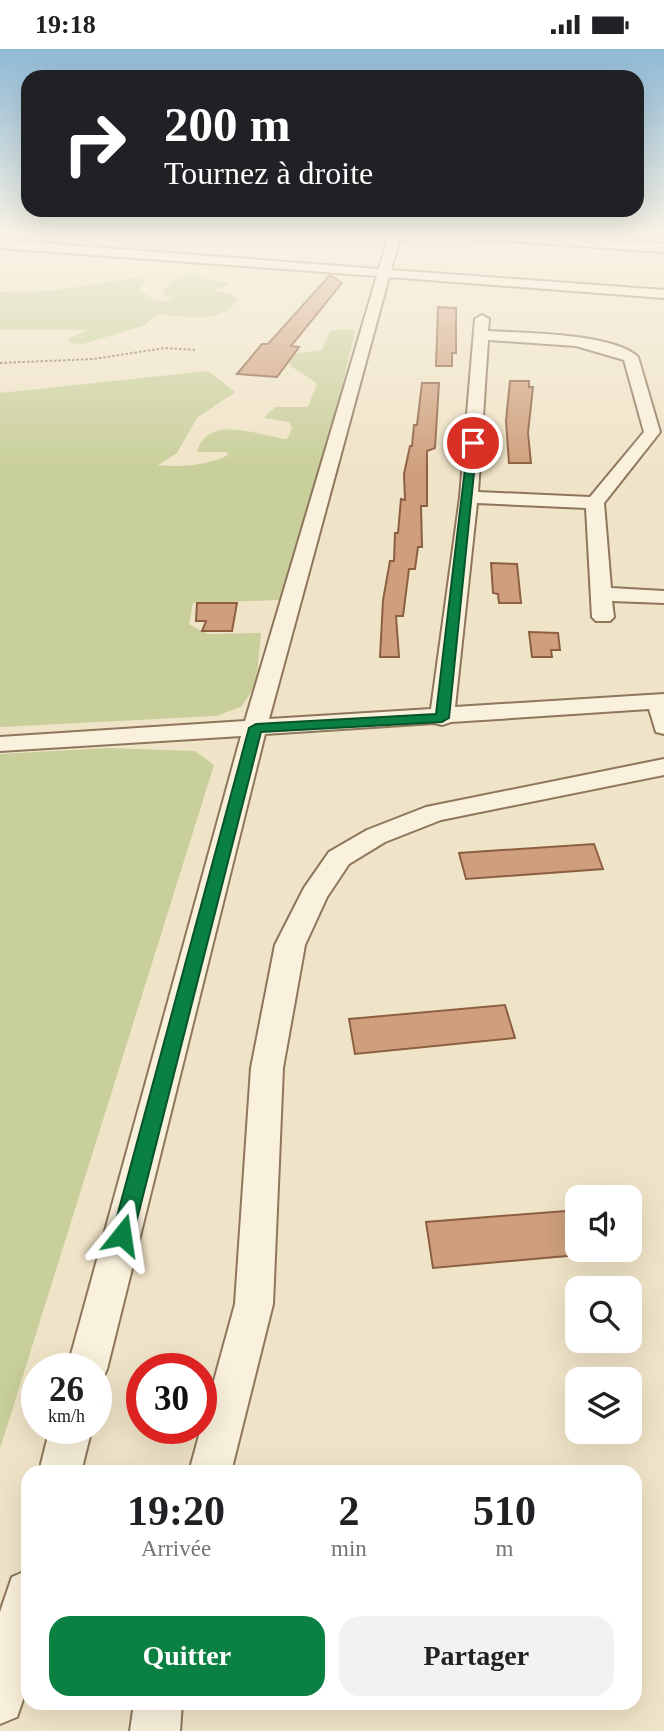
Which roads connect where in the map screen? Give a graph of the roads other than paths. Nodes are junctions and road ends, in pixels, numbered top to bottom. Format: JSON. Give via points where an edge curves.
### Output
{"nodes":[{"id":1,"x":374,"y":312,"type":"edge"},
{"id":2,"x":658,"y":432,"type":"edge"},
{"id":3,"x":469,"y":497,"type":"junction"},
{"id":4,"x":595,"y":503,"type":"junction"},
{"id":5,"x":601,"y":594,"type":"junction"},
{"id":6,"x":664,"y":597,"type":"edge"},
{"id":7,"x":603,"y":617,"type":"dead end"},
{"id":8,"x":661,"y":701,"type":"edge"},
{"id":9,"x":442,"y":718,"type":"junction"},
{"id":10,"x":664,"y":727,"type":"edge"},
{"id":11,"x":256,"y":728,"type":"junction"},
{"id":12,"x":0,"y":744,"type":"edge"},
{"id":13,"x":664,"y":767,"type":"edge"},
{"id":14,"x":91,"y":1353,"type":"edge"},
{"id":15,"x":67,"y":1444,"type":"edge"},
{"id":16,"x":62,"y":1465,"type":"edge"},
{"id":17,"x":212,"y":1465,"type":"edge"},
{"id":18,"x":21,"y":1620,"type":"edge"},
{"id":19,"x":0,"y":1700,"type":"edge"},
{"id":20,"x":157,"y":1710,"type":"edge"},
{"id":21,"x":155,"y":1731,"type":"edge"}],
"edges":[{"from":1,"to":11,"type":"street"},
{"from":2,"to":3,"type":"street","via":[[631,357],[578,340],[482,327]]},
{"from":2,"to":4,"type":"street"},
{"from":3,"to":4,"type":"street"},
{"from":3,"to":9,"type":"street"},
{"from":4,"to":5,"type":"street"},
{"from":5,"to":6,"type":"street"},
{"from":5,"to":7,"type":"street"},
{"from":8,"to":9,"type":"street"},
{"from":8,"to":10,"type":"street"},
{"from":9,"to":11,"type":"street"},
{"from":11,"to":12,"type":"street"},
{"from":11,"to":14,"type":"street"},
{"from":13,"to":17,"type":"street","via":[[435,813],[376,836],[339,858],[314,895],[290,945],[270,1054],[254,1304]]},
{"from":15,"to":16,"type":"street"},
{"from":18,"to":19,"type":"street"},
{"from":20,"to":21,"type":"street"}]}
